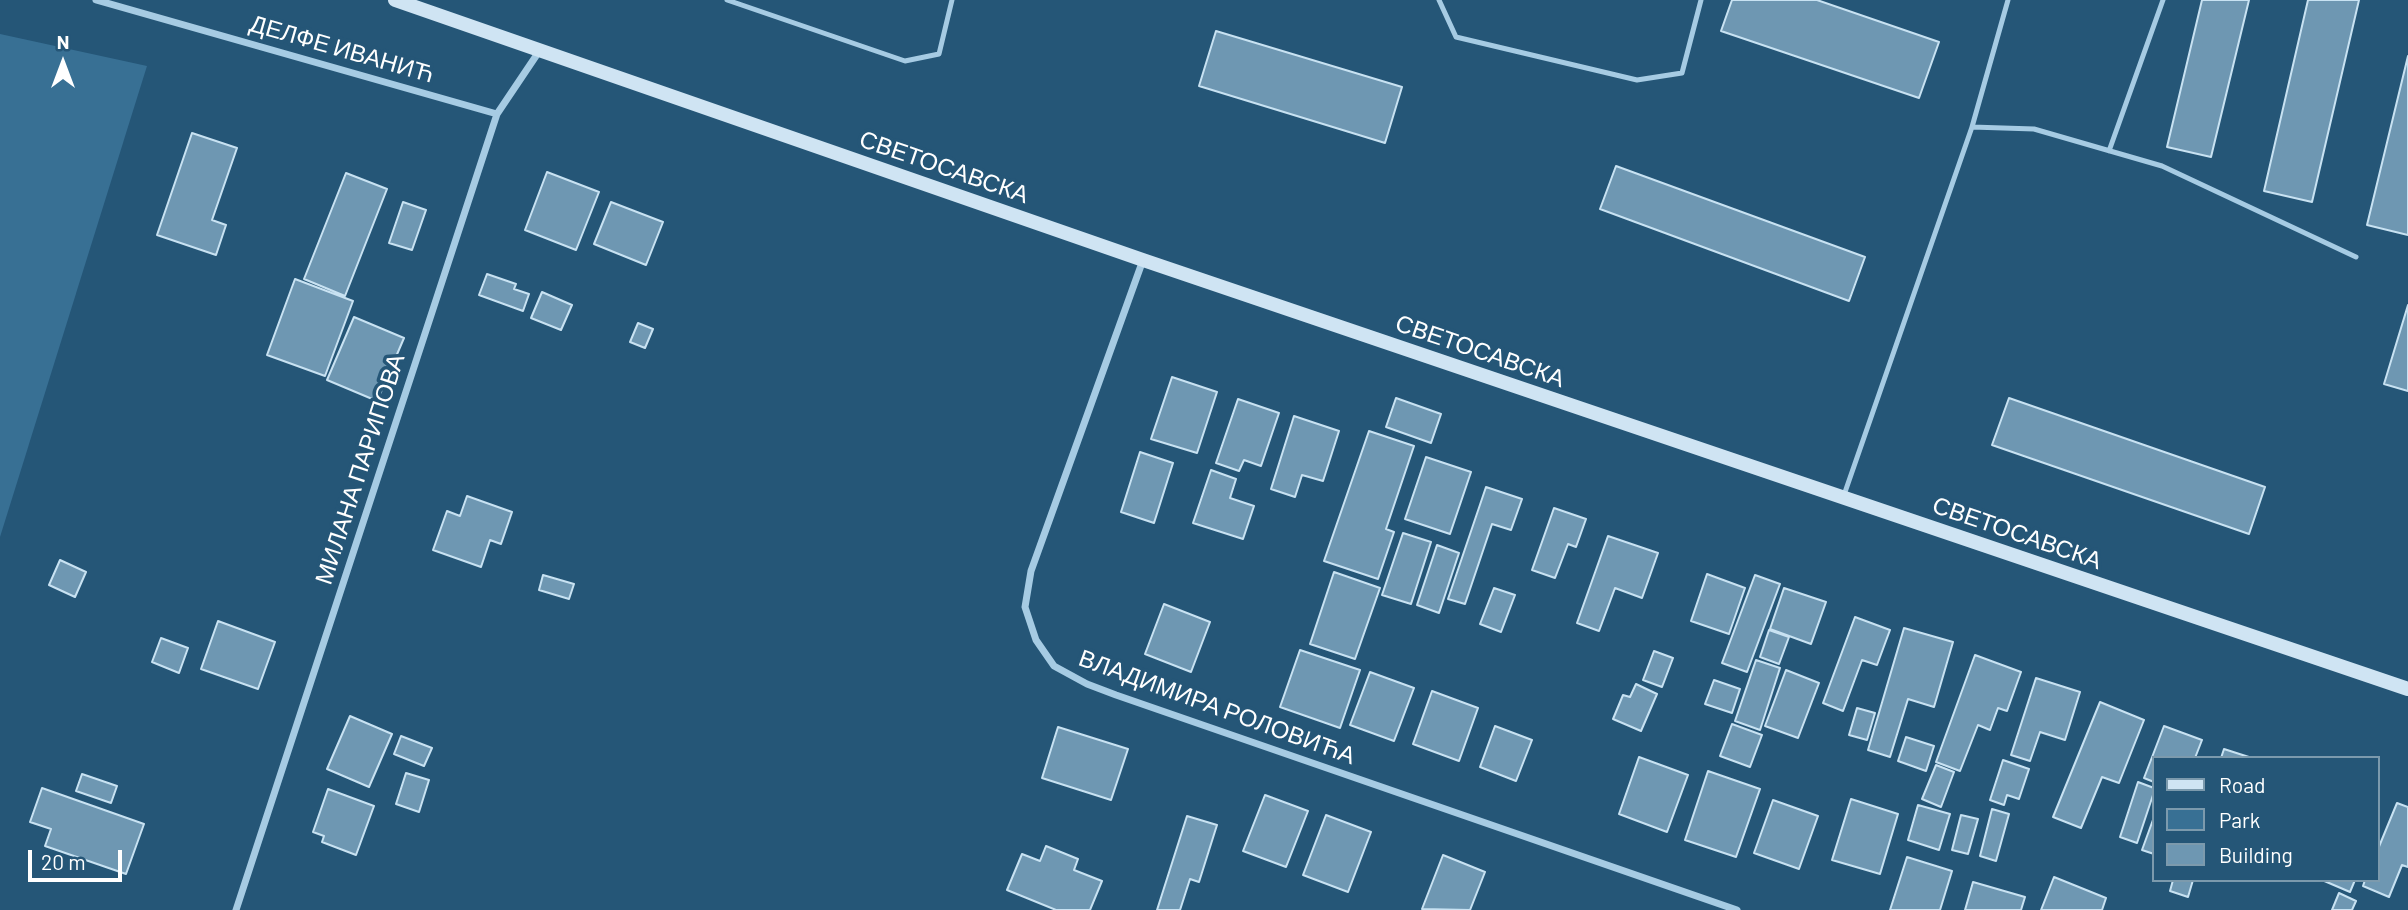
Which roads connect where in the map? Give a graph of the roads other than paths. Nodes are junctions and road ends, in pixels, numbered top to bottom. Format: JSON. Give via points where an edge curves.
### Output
{"nodes":[{"id":1,"x":96,"y":0,"type":"edge"},
{"id":2,"x":395,"y":0,"type":"edge"},
{"id":3,"x":727,"y":0,"type":"edge"},
{"id":4,"x":952,"y":0,"type":"edge"},
{"id":5,"x":1439,"y":0,"type":"edge"},
{"id":6,"x":1701,"y":0,"type":"edge"},
{"id":7,"x":2008,"y":0,"type":"edge"},
{"id":8,"x":2163,"y":0,"type":"edge"},
{"id":9,"x":540,"y":50,"type":"junction"},
{"id":10,"x":497,"y":114,"type":"junction"},
{"id":11,"x":1972,"y":127,"type":"junction"},
{"id":12,"x":2109,"y":150,"type":"junction"},
{"id":13,"x":2356,"y":257,"type":"dead end"},
{"id":14,"x":1143,"y":260,"type":"junction"},
{"id":15,"x":1843,"y":498,"type":"junction"},
{"id":16,"x":2408,"y":689,"type":"edge"},
{"id":17,"x":1711,"y":906,"type":"edge"},
{"id":18,"x":236,"y":910,"type":"edge"},
{"id":19,"x":1737,"y":910,"type":"edge"}],
"edges":[{"from":1,"to":10,"type":"street","name":"ДЕЛФЕ ИВАНИЋ"},
{"from":2,"to":9,"type":"main road","name":"СВЕТОСАВСКА"},
{"from":3,"to":4,"type":"lane","via":[[905,61],[939,54]]},
{"from":5,"to":6,"type":"lane","via":[[1456,37],[1637,80],[1682,73]]},
{"from":7,"to":11,"type":"lane"},
{"from":8,"to":12,"type":"lane"},
{"from":9,"to":10,"type":"street","name":"МИЛАНА ПАРИПОВА"},
{"from":9,"to":14,"type":"main road","name":"СВЕТОСАВСКА"},
{"from":10,"to":18,"type":"street","name":"МИЛАНА ПАРИПОВА"},
{"from":11,"to":12,"type":"lane","via":[[2034,129]]},
{"from":11,"to":15,"type":"lane"},
{"from":12,"to":13,"type":"lane","via":[[2162,166]]},
{"from":14,"to":15,"type":"main road","name":"СВЕТОСАВСКА"},
{"from":14,"to":17,"type":"street","name":"ВЛАДИМИРА РОЛОВИЋА","via":[[1031,571],[1025,607],[1036,640],[1054,666],[1116,695]]},
{"from":15,"to":16,"type":"main road","name":"СВЕТОСАВСКА"},
{"from":17,"to":19,"type":"street","name":"ВЛАДИМИРА РОЛОВИЋА"}]}
